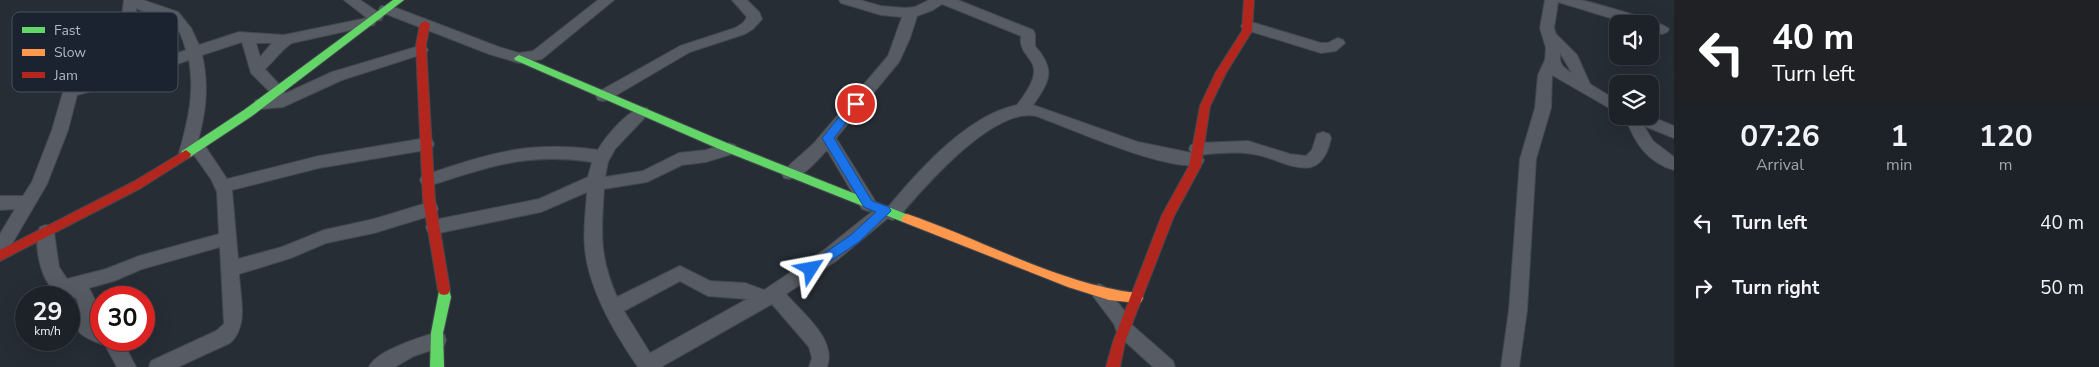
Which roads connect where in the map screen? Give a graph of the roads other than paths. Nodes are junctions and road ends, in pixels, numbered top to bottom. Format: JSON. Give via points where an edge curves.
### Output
{"nodes":[{"id":1,"x":133,"y":0,"type":"edge"},
{"id":2,"x":351,"y":0,"type":"edge"},
{"id":3,"x":399,"y":0,"type":"edge"},
{"id":4,"x":607,"y":0,"type":"edge"},
{"id":5,"x":739,"y":0,"type":"edge"},
{"id":6,"x":846,"y":0,"type":"edge"},
{"id":7,"x":938,"y":0,"type":"edge"},
{"id":8,"x":945,"y":0,"type":"edge"},
{"id":9,"x":1249,"y":0,"type":"edge"},
{"id":10,"x":1552,"y":1,"type":"edge"},
{"id":11,"x":163,"y":12,"type":"edge"},
{"id":12,"x":911,"y":12,"type":"junction"},
{"id":13,"x":1609,"y":15,"type":"edge"},
{"id":14,"x":377,"y":16,"type":"junction"},
{"id":15,"x":178,"y":19,"type":"edge"},
{"id":16,"x":424,"y":24,"type":"junction"},
{"id":17,"x":1248,"y":26,"type":"junction"},
{"id":18,"x":1550,"y":36,"type":"junction"},
{"id":19,"x":246,"y":38,"type":"junction"},
{"id":20,"x":284,"y":40,"type":"junction"},
{"id":21,"x":1338,"y":43,"type":"dead end"},
{"id":22,"x":421,"y":50,"type":"junction"},
{"id":23,"x":194,"y":51,"type":"junction"},
{"id":24,"x":178,"y":57,"type":"edge"},
{"id":25,"x":519,"y":58,"type":"junction"},
{"id":26,"x":1552,"y":60,"type":"junction"},
{"id":27,"x":256,"y":69,"type":"junction"},
{"id":28,"x":1584,"y":88,"type":"junction"},
{"id":29,"x":278,"y":91,"type":"junction"},
{"id":30,"x":70,"y":92,"type":"edge"},
{"id":31,"x":602,"y":96,"type":"junction"},
{"id":32,"x":1609,"y":103,"type":"edge"},
{"id":33,"x":261,"y":104,"type":"junction"},
{"id":34,"x":1022,"y":109,"type":"junction"},
{"id":35,"x":642,"y":112,"type":"junction"},
{"id":36,"x":1636,"y":125,"type":"edge"},
{"id":37,"x":1656,"y":125,"type":"edge"},
{"id":38,"x":1674,"y":132,"type":"edge"},
{"id":39,"x":828,"y":138,"type":"junction"},
{"id":40,"x":1323,"y":138,"type":"dead end"},
{"id":41,"x":426,"y":144,"type":"junction"},
{"id":42,"x":729,"y":149,"type":"junction"},
{"id":43,"x":192,"y":150,"type":"junction"},
{"id":44,"x":1196,"y":154,"type":"junction"},
{"id":45,"x":602,"y":156,"type":"junction"},
{"id":46,"x":1674,"y":164,"type":"edge"},
{"id":47,"x":790,"y":174,"type":"junction"},
{"id":48,"x":428,"y":180,"type":"junction"},
{"id":49,"x":596,"y":182,"type":"junction"},
{"id":50,"x":223,"y":186,"type":"junction"},
{"id":51,"x":29,"y":202,"type":"junction"},
{"id":52,"x":0,"y":203,"type":"edge"},
{"id":53,"x":868,"y":204,"type":"junction"},
{"id":54,"x":430,"y":209,"type":"junction"},
{"id":55,"x":888,"y":212,"type":"junction"},
{"id":56,"x":434,"y":227,"type":"junction"},
{"id":57,"x":46,"y":232,"type":"junction"},
{"id":58,"x":228,"y":238,"type":"junction"},
{"id":59,"x":0,"y":249,"type":"edge"},
{"id":60,"x":0,"y":256,"type":"edge"},
{"id":61,"x":229,"y":269,"type":"junction"},
{"id":62,"x":68,"y":286,"type":"joint"},
{"id":63,"x":80,"y":292,"type":"edge"},
{"id":64,"x":1100,"y":292,"type":"junction"},
{"id":65,"x":770,"y":296,"type":"junction"},
{"id":66,"x":1137,"y":298,"type":"junction"},
{"id":67,"x":614,"y":307,"type":"junction"},
{"id":68,"x":1124,"y":329,"type":"junction"},
{"id":69,"x":90,"y":333,"type":"edge"},
{"id":70,"x":437,"y":340,"type":"junction"},
{"id":71,"x":118,"y":351,"type":"edge"},
{"id":72,"x":648,"y":366,"type":"edge"},
{"id":73,"x":127,"y":367,"type":"edge"},
{"id":74,"x":158,"y":367,"type":"edge"},
{"id":75,"x":378,"y":367,"type":"edge"},
{"id":76,"x":437,"y":367,"type":"edge"},
{"id":77,"x":818,"y":367,"type":"edge"},
{"id":78,"x":1113,"y":367,"type":"edge"},
{"id":79,"x":1166,"y":367,"type":"edge"},
{"id":80,"x":1510,"y":367,"type":"edge"}],
"edges":[{"from":1,"to":11,"type":"street"},
{"from":2,"to":14,"type":"street"},
{"from":3,"to":14,"type":"street"},
{"from":4,"to":25,"type":"street","via":[[537,56]]},
{"from":5,"to":31,"type":"street","via":[[754,15],[748,26],[685,50]]},
{"from":6,"to":12,"type":"street","via":[[890,12]]},
{"from":7,"to":12,"type":"street","via":[[931,7]]},
{"from":8,"to":34,"type":"street","via":[[1028,33],[1027,44],[1041,67],[1038,86]]},
{"from":9,"to":17,"type":"street"},
{"from":10,"to":13,"type":"street"},
{"from":10,"to":18,"type":"street"},
{"from":12,"to":39,"type":"street","via":[[894,58]]},
{"from":14,"to":16,"type":"street"},
{"from":14,"to":20,"type":"street"},
{"from":14,"to":29,"type":"street"},
{"from":15,"to":23,"type":"street"},
{"from":16,"to":22,"type":"street"},
{"from":16,"to":25,"type":"street"},
{"from":17,"to":21,"type":"street","via":[[1321,48],[1331,48]]},
{"from":17,"to":44,"type":"street","via":[[1213,85],[1205,106]]},
{"from":18,"to":26,"type":"street"},
{"from":18,"to":28,"type":"street","via":[[1573,60]]},
{"from":19,"to":20,"type":"street"},
{"from":19,"to":23,"type":"street","via":[[239,36]]},
{"from":19,"to":27,"type":"street"},
{"from":20,"to":27,"type":"street"},
{"from":22,"to":33,"type":"street","via":[[337,76],[278,103]]},
{"from":22,"to":41,"type":"street"},
{"from":23,"to":24,"type":"street"},
{"from":23,"to":43,"type":"street","via":[[200,84]]},
{"from":25,"to":31,"type":"street"},
{"from":26,"to":28,"type":"street","via":[[1558,71]]},
{"from":26,"to":80,"type":"street","via":[[1545,75],[1543,108],[1528,158],[1518,310]]},
{"from":27,"to":29,"type":"street"},
{"from":28,"to":32,"type":"street"},
{"from":29,"to":33,"type":"street"},
{"from":30,"to":51,"type":"street","via":[[60,130]]},
{"from":31,"to":35,"type":"street"},
{"from":33,"to":43,"type":"street"},
{"from":34,"to":44,"type":"street","via":[[1174,158]]},
{"from":34,"to":55,"type":"street","via":[[988,124],[962,142]]},
{"from":35,"to":42,"type":"street"},
{"from":35,"to":45,"type":"street"},
{"from":36,"to":46,"type":"street","via":[[1646,145]]},
{"from":37,"to":38,"type":"street"},
{"from":39,"to":47,"type":"street"},
{"from":39,"to":53,"type":"street"},
{"from":40,"to":44,"type":"street","via":[[1319,153],[1313,160],[1304,162],[1257,148],[1237,146]]},
{"from":41,"to":48,"type":"street"},
{"from":41,"to":50,"type":"street","via":[[319,162]]},
{"from":42,"to":47,"type":"street"},
{"from":42,"to":49,"type":"street","via":[[712,155],[679,159],[635,179]]},
{"from":43,"to":50,"type":"street"},
{"from":43,"to":57,"type":"street","via":[[137,185]]},
{"from":44,"to":66,"type":"street","via":[[1189,179],[1168,215]]},
{"from":45,"to":48,"type":"street","via":[[540,152],[515,155]]},
{"from":45,"to":49,"type":"street"},
{"from":47,"to":53,"type":"street"},
{"from":48,"to":54,"type":"street"},
{"from":49,"to":56,"type":"street","via":[[541,205]]},
{"from":49,"to":67,"type":"street","via":[[593,254]]},
{"from":50,"to":58,"type":"street"},
{"from":51,"to":52,"type":"street"},
{"from":51,"to":59,"type":"street"},
{"from":53,"to":55,"type":"street"},
{"from":54,"to":56,"type":"street"},
{"from":54,"to":61,"type":"street","via":[[324,237],[285,253]]},
{"from":55,"to":64,"type":"street"},
{"from":55,"to":65,"type":"street"},
{"from":56,"to":70,"type":"street","via":[[445,297]]},
{"from":57,"to":60,"type":"street"},
{"from":57,"to":62,"type":"street","via":[[45,251],[55,278]]},
{"from":58,"to":61,"type":"street"},
{"from":58,"to":62,"type":"street"},
{"from":61,"to":74,"type":"street","via":[[233,324],[230,331]]},
{"from":63,"to":69,"type":"street","via":[[86,299],[85,327]]},
{"from":64,"to":66,"type":"street"},
{"from":64,"to":68,"type":"street","via":[[1122,321]]},
{"from":65,"to":67,"type":"street","via":[[708,288],[680,272]]},
{"from":65,"to":72,"type":"street"},
{"from":65,"to":77,"type":"street","via":[[818,344],[821,358]]},
{"from":66,"to":68,"type":"street"},
{"from":67,"to":72,"type":"street","via":[[637,352]]},
{"from":68,"to":78,"type":"street"},
{"from":68,"to":79,"type":"street"},
{"from":70,"to":75,"type":"street","via":[[408,350]]},
{"from":70,"to":76,"type":"street"},
{"from":71,"to":73,"type":"street"}]}
